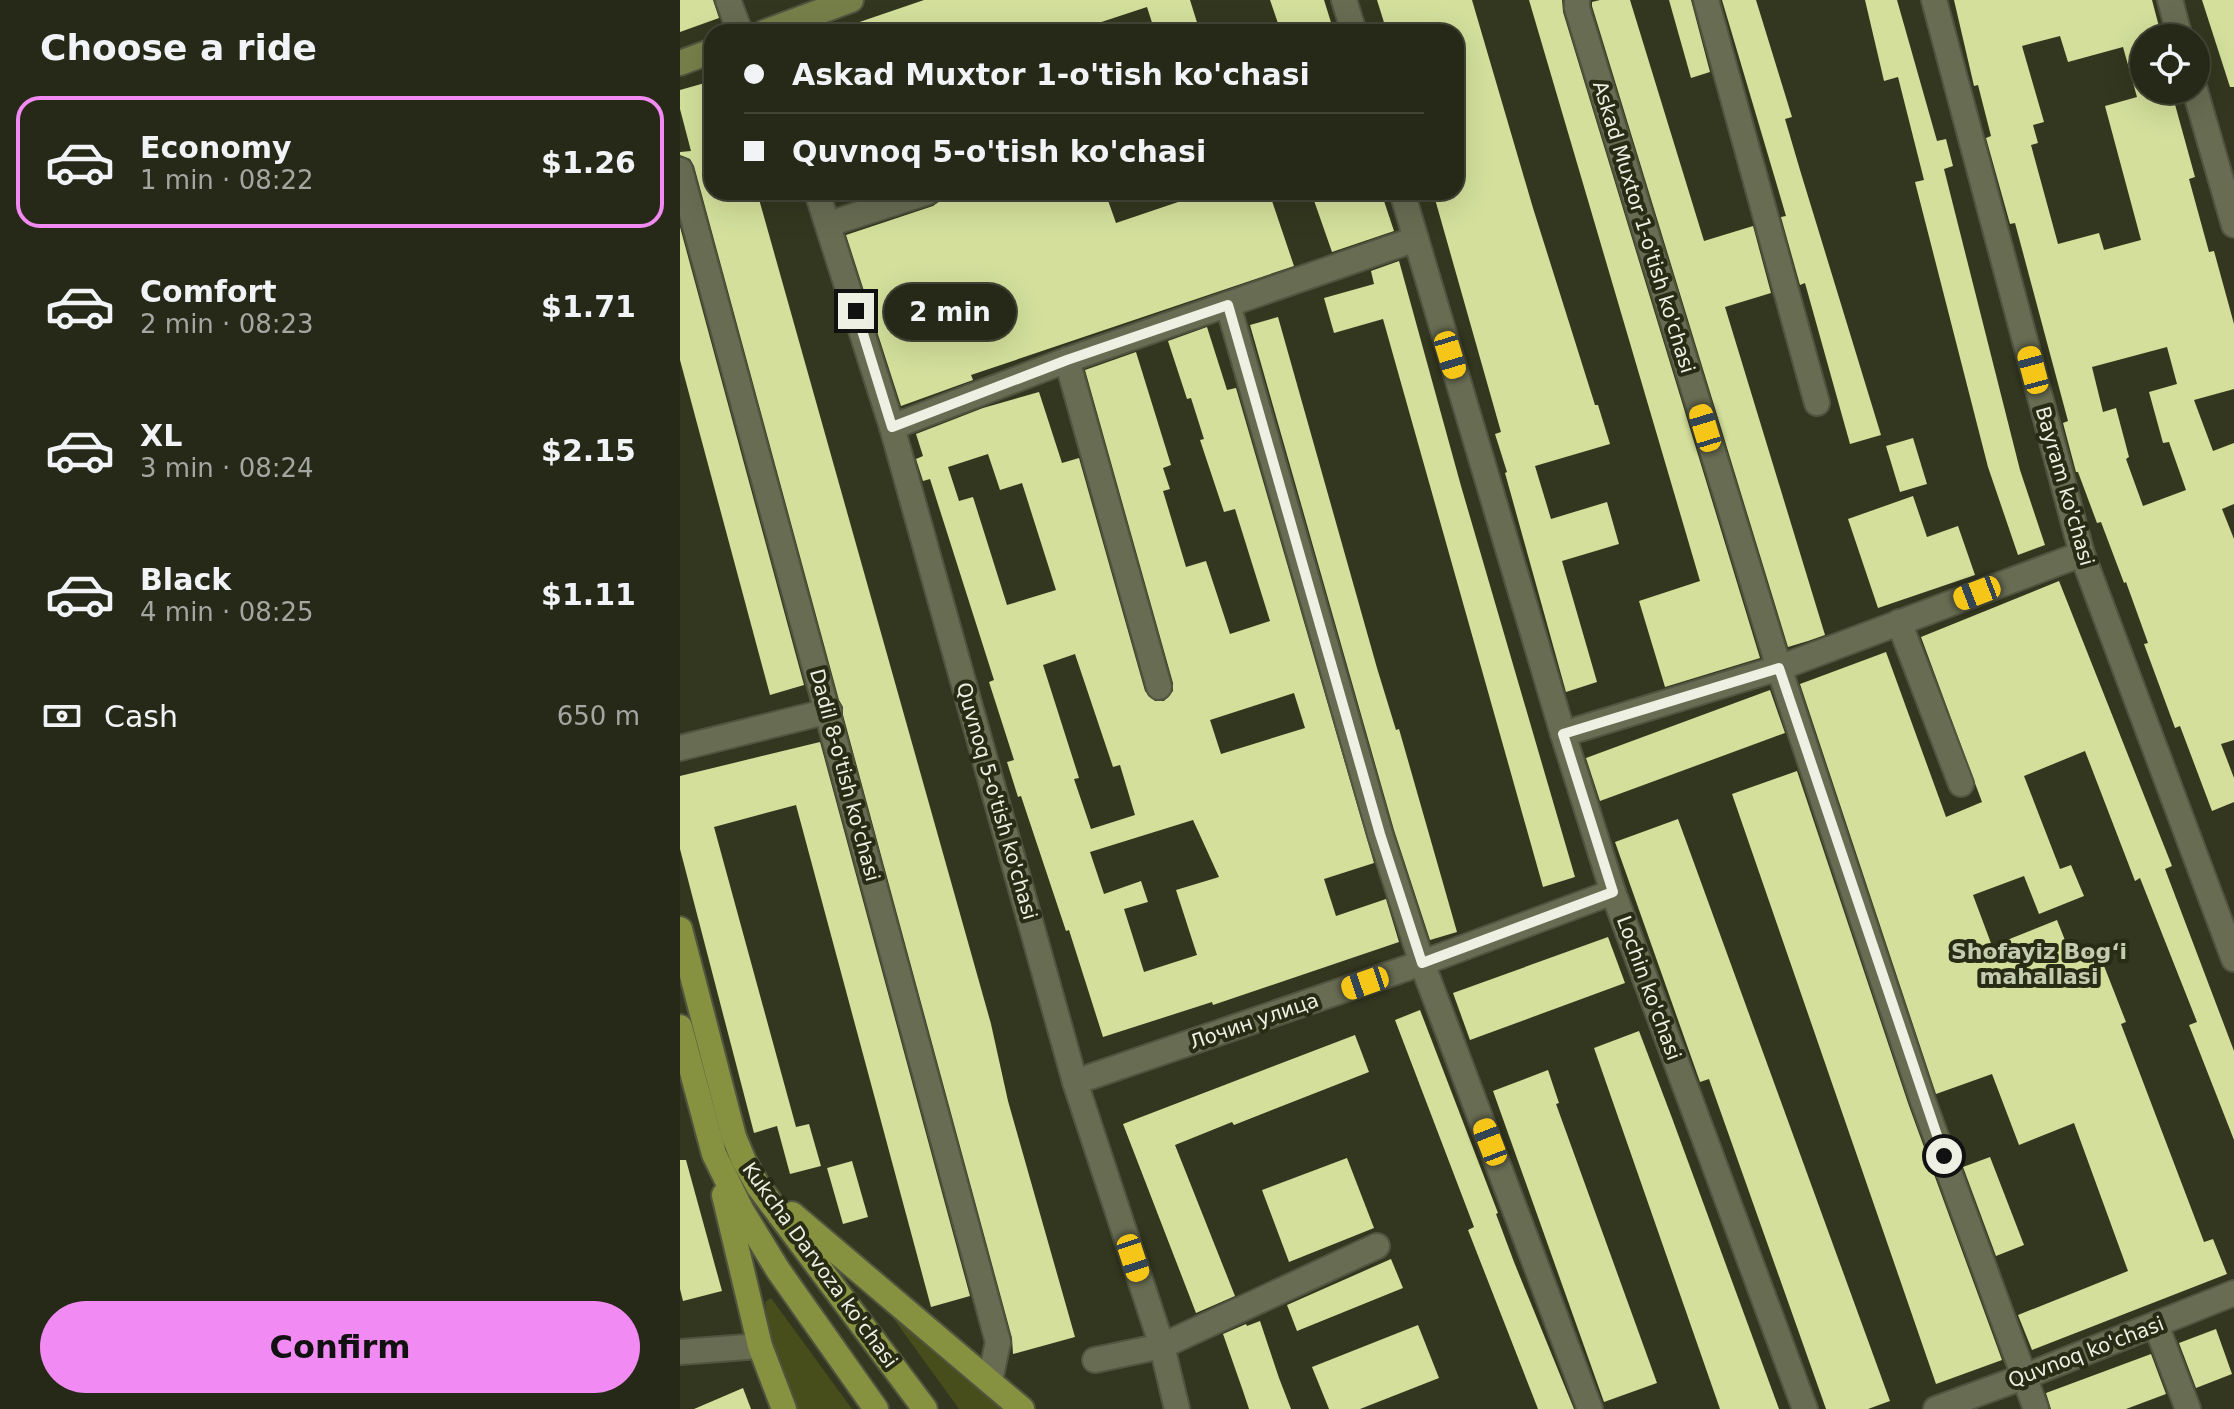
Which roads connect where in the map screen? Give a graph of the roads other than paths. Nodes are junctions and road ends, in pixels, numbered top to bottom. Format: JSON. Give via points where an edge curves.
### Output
{"nodes":[{"id":1,"x":728,"y":0,"type":"edge"},
{"id":2,"x":851,"y":0,"type":"edge"},
{"id":3,"x":1344,"y":0,"type":"edge"},
{"id":4,"x":1577,"y":0,"type":"edge"},
{"id":5,"x":1706,"y":0,"type":"edge"},
{"id":6,"x":1934,"y":0,"type":"edge"},
{"id":7,"x":2170,"y":0,"type":"edge"},
{"id":8,"x":737,"y":24,"type":"edge"},
{"id":9,"x":786,"y":24,"type":"edge"},
{"id":10,"x":1352,"y":24,"type":"edge"},
{"id":11,"x":2176,"y":24,"type":"edge"},
{"id":12,"x":704,"y":54,"type":"edge"},
{"id":13,"x":680,"y":63,"type":"edge"},
{"id":14,"x":2199,"y":104,"type":"edge"},
{"id":15,"x":680,"y":170,"type":"edge"},
{"id":16,"x":820,"y":200,"type":"edge"},
{"id":17,"x":903,"y":200,"type":"edge"},
{"id":18,"x":1404,"y":200,"type":"edge"},
{"id":19,"x":829,"y":224,"type":"junction"},
{"id":20,"x":2234,"y":225,"type":"edge"},
{"id":21,"x":1416,"y":239,"type":"junction"},
{"id":22,"x":1228,"y":305,"type":"junction"},
{"id":23,"x":1067,"y":360,"type":"junction"},
{"id":24,"x":1817,"y":403,"type":"dead end"},
{"id":25,"x":892,"y":427,"type":"junction"},
{"id":26,"x":2082,"y":554,"type":"junction"},
{"id":27,"x":1899,"y":622,"type":"junction"},
{"id":28,"x":1779,"y":668,"type":"junction"},
{"id":29,"x":1159,"y":687,"type":"dead end"},
{"id":30,"x":829,"y":711,"type":"junction"},
{"id":31,"x":1563,"y":734,"type":"junction"},
{"id":32,"x":680,"y":748,"type":"edge"},
{"id":33,"x":1961,"y":784,"type":"dead end"},
{"id":34,"x":1613,"y":892,"type":"junction"},
{"id":35,"x":680,"y":929,"type":"edge"},
{"id":36,"x":2234,"y":959,"type":"edge"},
{"id":37,"x":1422,"y":963,"type":"junction"},
{"id":38,"x":680,"y":1027,"type":"edge"},
{"id":39,"x":1075,"y":1082,"type":"junction"},
{"id":40,"x":714,"y":1154,"type":"junction"},
{"id":41,"x":758,"y":1186,"type":"junction"},
{"id":42,"x":1377,"y":1246,"type":"dead end"},
{"id":43,"x":2234,"y":1293,"type":"edge"},
{"id":44,"x":2156,"y":1325,"type":"junction"},
{"id":45,"x":760,"y":1346,"type":"junction"},
{"id":46,"x":1162,"y":1346,"type":"junction"},
{"id":47,"x":680,"y":1352,"type":"edge"},
{"id":48,"x":1095,"y":1360,"type":"dead end"},
{"id":49,"x":2026,"y":1376,"type":"junction"},
{"id":50,"x":990,"y":1380,"type":"junction"},
{"id":51,"x":784,"y":1409,"type":"edge"},
{"id":52,"x":876,"y":1409,"type":"edge"},
{"id":53,"x":925,"y":1409,"type":"edge"},
{"id":54,"x":1022,"y":1409,"type":"edge"},
{"id":55,"x":1177,"y":1409,"type":"edge"},
{"id":56,"x":1590,"y":1409,"type":"edge"},
{"id":57,"x":1805,"y":1409,"type":"edge"},
{"id":58,"x":1936,"y":1409,"type":"edge"},
{"id":59,"x":2036,"y":1409,"type":"edge"},
{"id":60,"x":2188,"y":1409,"type":"edge"}],
"edges":[{"from":1,"to":8,"type":"street"},
{"from":2,"to":9,"type":"street"},
{"from":3,"to":10,"type":"street"},
{"from":4,"to":28,"type":"street","name":"Askad Muxtor 1-o'tish ko'chasi"},
{"from":5,"to":24,"type":"street"},
{"from":6,"to":26,"type":"street","name":"Bayram ko'chasi"},
{"from":7,"to":11,"type":"street"},
{"from":12,"to":13,"type":"street"},
{"from":14,"to":20,"type":"street"},
{"from":15,"to":30,"type":"street","name":"Dadil 8-o'tish ko'chasi"},
{"from":16,"to":19,"type":"street","name":"Quvnoq 5-o'tish ko'chasi"},
{"from":17,"to":19,"type":"street"},
{"from":18,"to":21,"type":"street","name":"Lochin ko'chasi"},
{"from":19,"to":25,"type":"street","name":"Quvnoq 5-o'tish ko'chasi"},
{"from":21,"to":22,"type":"street"},
{"from":21,"to":31,"type":"street","name":"Lochin ko'chasi"},
{"from":22,"to":23,"type":"street"},
{"from":22,"to":37,"type":"street"},
{"from":23,"to":25,"type":"street"},
{"from":23,"to":29,"type":"street"},
{"from":25,"to":39,"type":"street","name":"Quvnoq 5-o'tish ko'chasi"},
{"from":26,"to":27,"type":"street"},
{"from":26,"to":36,"type":"street","name":"Bayram ko'chasi"},
{"from":27,"to":28,"type":"street"},
{"from":27,"to":33,"type":"street"},
{"from":28,"to":31,"type":"street"},
{"from":28,"to":49,"type":"street","name":"Askad Muxtor 1-o'tish ko'chasi","via":[[1923,1101]]},
{"from":30,"to":32,"type":"street"},
{"from":30,"to":50,"type":"street","name":"Dadil 8-o'tish ko'chasi","via":[[998,1342]]},
{"from":31,"to":34,"type":"street","name":"Lochin ko'chasi"},
{"from":34,"to":37,"type":"street","name":"Лочин улица"},
{"from":34,"to":57,"type":"street","name":"Lochin ko'chasi"},
{"from":35,"to":41,"type":"main road","name":"Kukcha Darvoza ko'chasi","via":[[734,1137]]},
{"from":37,"to":39,"type":"street","name":"Лочин улица"},
{"from":37,"to":56,"type":"street"},
{"from":38,"to":40,"type":"main road","name":"Kukcha Darvoza ko'chasi"},
{"from":39,"to":46,"type":"street","name":"Quvnoq 5-o'tish ko'chasi"},
{"from":40,"to":45,"type":"main road"},
{"from":40,"to":52,"type":"main road","name":"Kukcha Darvoza ko'chasi","via":[[778,1270]]},
{"from":41,"to":50,"type":"main road"},
{"from":41,"to":53,"type":"main road","name":"Kukcha Darvoza ko'chasi"},
{"from":42,"to":46,"type":"street"},
{"from":43,"to":44,"type":"street","name":"Quvnoq ko'chasi"},
{"from":44,"to":49,"type":"street","name":"Quvnoq ko'chasi"},
{"from":44,"to":60,"type":"street"},
{"from":45,"to":47,"type":"street"},
{"from":45,"to":51,"type":"main road"},
{"from":46,"to":48,"type":"street"},
{"from":46,"to":55,"type":"street","name":"Quvnoq 5-o'tish ko'chasi"},
{"from":49,"to":58,"type":"street","name":"Quvnoq ko'chasi"},
{"from":49,"to":59,"type":"street","name":"Askad Muxtor 1-o'tish ko'chasi"},
{"from":50,"to":54,"type":"main road"}]}
